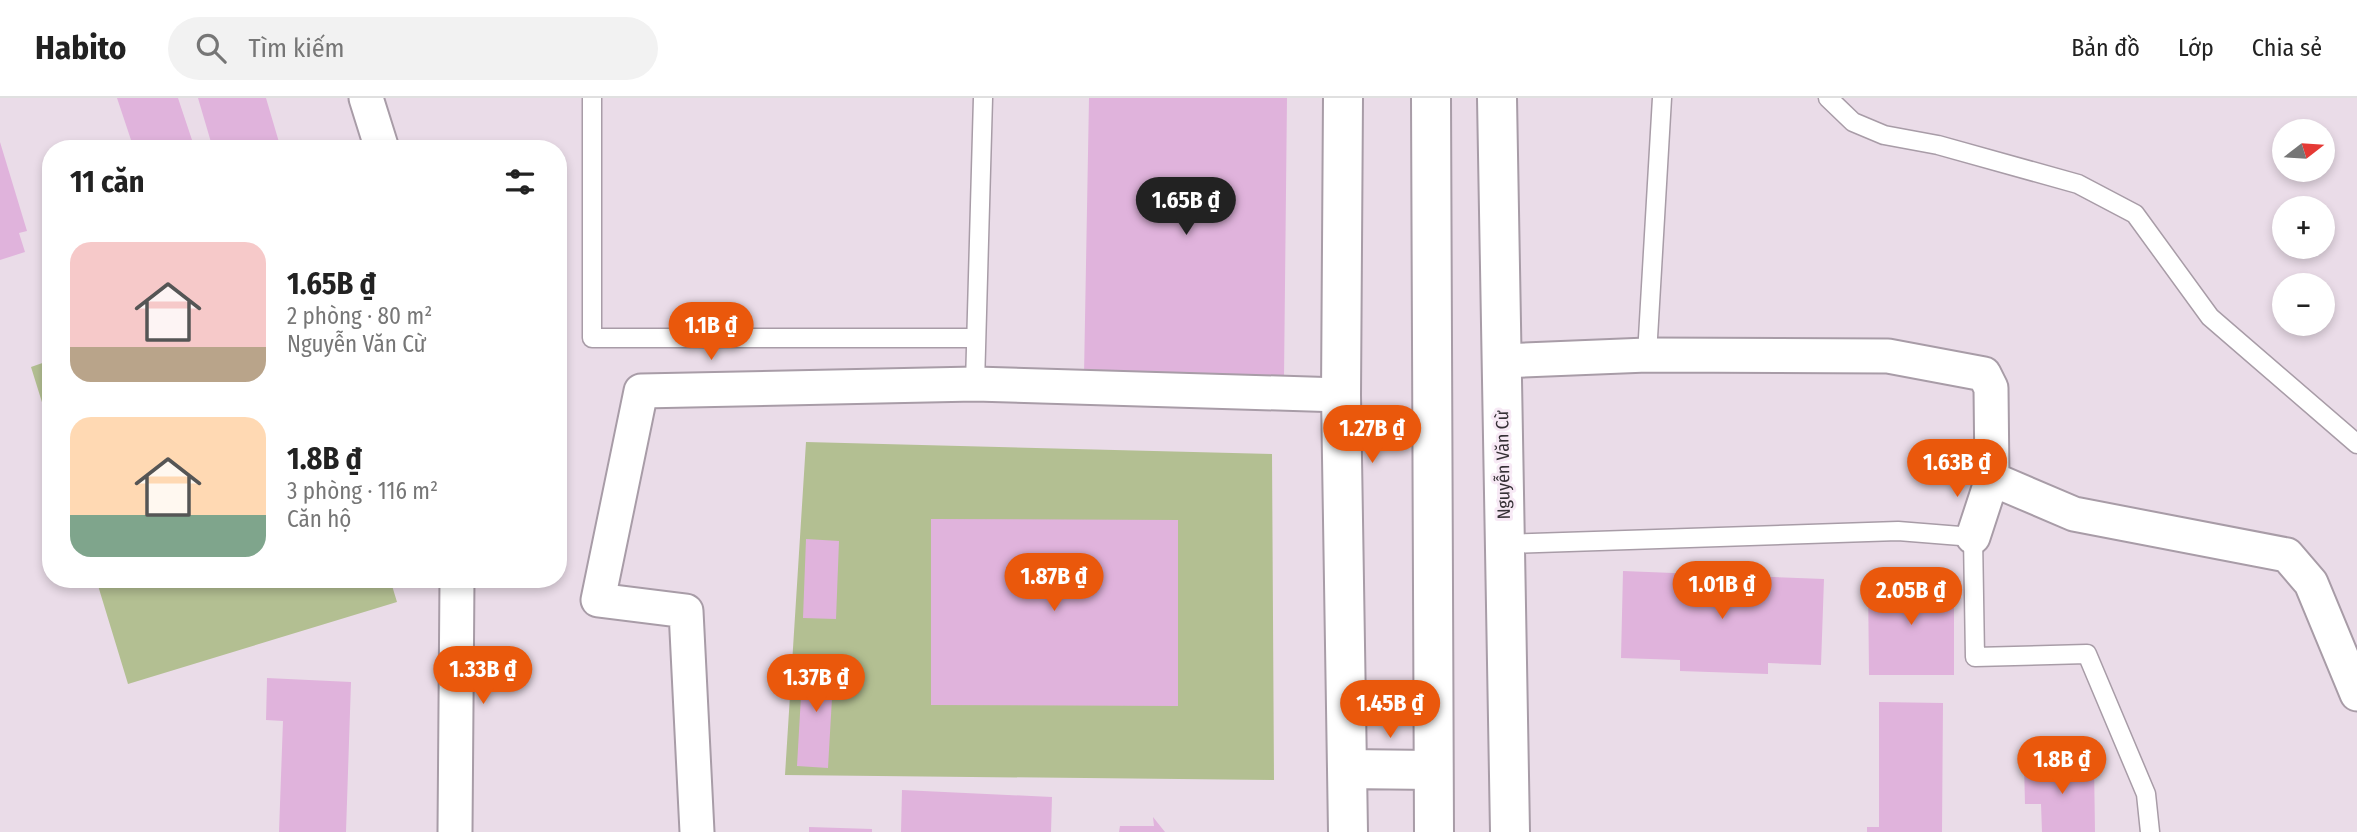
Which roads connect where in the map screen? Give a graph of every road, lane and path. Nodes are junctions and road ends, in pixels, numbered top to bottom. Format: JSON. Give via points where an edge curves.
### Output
{"nodes":[{"id":1,"x":366,"y":98,"type":"edge"},
{"id":2,"x":592,"y":98,"type":"edge"},
{"id":3,"x":983,"y":98,"type":"edge"},
{"id":4,"x":1343,"y":98,"type":"edge"},
{"id":5,"x":1432,"y":98,"type":"edge"},
{"id":6,"x":1497,"y":98,"type":"edge"},
{"id":7,"x":1662,"y":98,"type":"edge"},
{"id":8,"x":1828,"y":98,"type":"edge"},
{"id":9,"x":379,"y":140,"type":"edge"},
{"id":10,"x":976,"y":338,"type":"junction"},
{"id":11,"x":1647,"y":355,"type":"junction"},
{"id":12,"x":1502,"y":361,"type":"junction"},
{"id":13,"x":975,"y":384,"type":"junction"},
{"id":14,"x":1341,"y":395,"type":"junction"},
{"id":15,"x":2357,"y":444,"type":"edge"},
{"id":16,"x":1992,"y":479,"type":"junction"},
{"id":17,"x":1973,"y":537,"type":"junction"},
{"id":18,"x":1505,"y":544,"type":"junction"},
{"id":19,"x":457,"y":588,"type":"edge"},
{"id":20,"x":2357,"y":694,"type":"edge"},
{"id":21,"x":1347,"y":769,"type":"junction"},
{"id":22,"x":1433,"y":770,"type":"junction"},
{"id":23,"x":455,"y":832,"type":"edge"},
{"id":24,"x":697,"y":832,"type":"edge"},
{"id":25,"x":1348,"y":832,"type":"edge"},
{"id":26,"x":1434,"y":832,"type":"edge"},
{"id":27,"x":1510,"y":832,"type":"edge"},
{"id":28,"x":2150,"y":832,"type":"edge"}],
"edges":[{"from":1,"to":9,"type":"street"},
{"from":2,"to":10,"type":"lane","via":[[592,338]]},
{"from":3,"to":10,"type":"lane"},
{"from":4,"to":14,"type":"main road"},
{"from":5,"to":22,"type":"main road"},
{"from":6,"to":12,"type":"main road","name":"Nguyễn Văn Cừ"},
{"from":7,"to":11,"type":"lane"},
{"from":8,"to":15,"type":"lane","via":[[1853,122],[1884,135],[1938,145],[2078,184],[2135,214],[2210,317]]},
{"from":10,"to":13,"type":"lane"},
{"from":11,"to":12,"type":"street"},
{"from":11,"to":16,"type":"street","via":[[1888,356],[1984,374],[1991,388]]},
{"from":12,"to":18,"type":"main road","name":"Nguyễn Văn Cừ"},
{"from":13,"to":14,"type":"street"},
{"from":13,"to":24,"type":"street","via":[[641,391],[598,600],[686,611]]},
{"from":14,"to":21,"type":"main road"},
{"from":16,"to":17,"type":"street"},
{"from":16,"to":20,"type":"street","via":[[2074,514],[2287,555],[2311,583]]},
{"from":17,"to":18,"type":"lane","via":[[1898,531]]},
{"from":17,"to":28,"type":"lane","via":[[1975,657],[2087,654],[2146,794]]},
{"from":18,"to":27,"type":"main road","name":"Nguyễn Văn Cừ"},
{"from":19,"to":23,"type":"street"},
{"from":21,"to":22,"type":"main road"},
{"from":21,"to":25,"type":"main road"},
{"from":22,"to":26,"type":"main road"}]}
